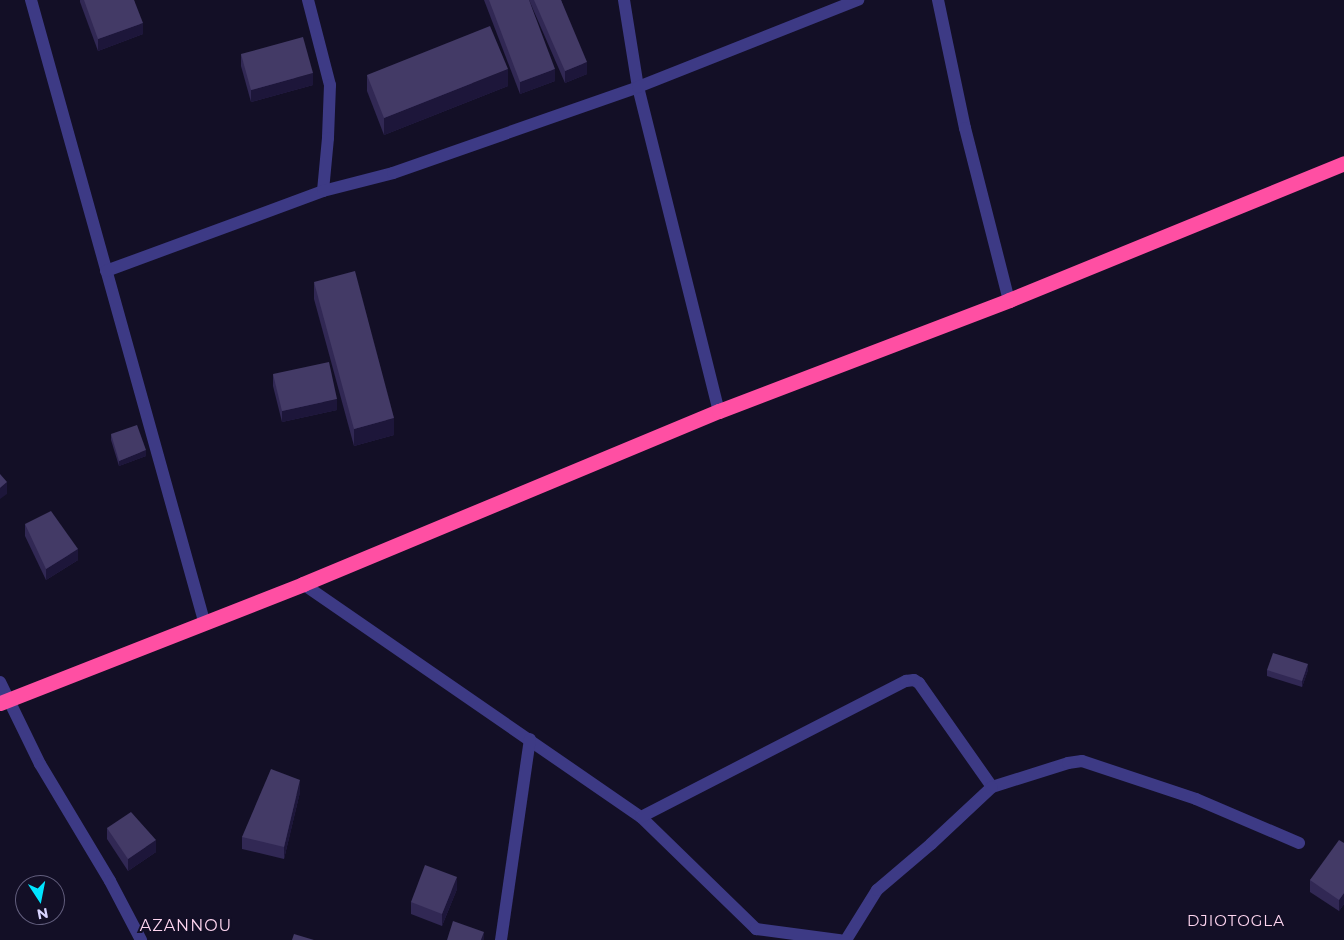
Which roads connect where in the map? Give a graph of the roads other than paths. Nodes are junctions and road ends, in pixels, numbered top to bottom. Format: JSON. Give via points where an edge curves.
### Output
{"nodes":[{"id":1,"x":31,"y":0,"type":"edge"},
{"id":2,"x":308,"y":0,"type":"edge"},
{"id":3,"x":624,"y":0,"type":"edge"},
{"id":4,"x":858,"y":0,"type":"edge"},
{"id":5,"x":938,"y":0,"type":"edge"},
{"id":6,"x":638,"y":87,"type":"junction"},
{"id":7,"x":1344,"y":163,"type":"edge"},
{"id":8,"x":323,"y":191,"type":"junction"},
{"id":9,"x":106,"y":271,"type":"junction"},
{"id":10,"x":1009,"y":300,"type":"junction"},
{"id":11,"x":719,"y":411,"type":"junction"},
{"id":12,"x":303,"y":584,"type":"junction"},
{"id":13,"x":204,"y":621,"type":"junction"},
{"id":14,"x":0,"y":682,"type":"edge"},
{"id":15,"x":4,"y":701,"type":"edge"},
{"id":16,"x":530,"y":739,"type":"junction"},
{"id":17,"x":992,"y":787,"type":"junction"},
{"id":18,"x":641,"y":817,"type":"junction"},
{"id":19,"x":1299,"y":843,"type":"dead end"},
{"id":20,"x":756,"y":929,"type":"junction"},
{"id":21,"x":142,"y":940,"type":"edge"},
{"id":22,"x":501,"y":940,"type":"edge"},
{"id":23,"x":765,"y":940,"type":"edge"},
{"id":24,"x":840,"y":940,"type":"edge"},
{"id":25,"x":846,"y":940,"type":"edge"}],
"edges":[{"from":1,"to":9,"type":"street"},
{"from":2,"to":8,"type":"street","via":[[330,85]]},
{"from":3,"to":6,"type":"street"},
{"from":4,"to":6,"type":"street"},
{"from":5,"to":10,"type":"street","via":[[965,128]]},
{"from":6,"to":8,"type":"street","via":[[393,173]]},
{"from":6,"to":11,"type":"street"},
{"from":7,"to":10,"type":"highway"},
{"from":8,"to":9,"type":"street"},
{"from":9,"to":13,"type":"street"},
{"from":10,"to":11,"type":"highway"},
{"from":11,"to":12,"type":"highway"},
{"from":12,"to":13,"type":"highway"},
{"from":12,"to":16,"type":"street"},
{"from":13,"to":15,"type":"highway"},
{"from":14,"to":15,"type":"street"},
{"from":15,"to":21,"type":"street"},
{"from":16,"to":18,"type":"street"},
{"from":16,"to":22,"type":"street"},
{"from":17,"to":18,"type":"street","via":[[914,680],[889,689]]},
{"from":17,"to":19,"type":"street","via":[[1082,761],[1196,799]]},
{"from":17,"to":25,"type":"street","via":[[877,890]]},
{"from":18,"to":20,"type":"street"},
{"from":20,"to":23,"type":"street"},
{"from":20,"to":24,"type":"street"}]}
